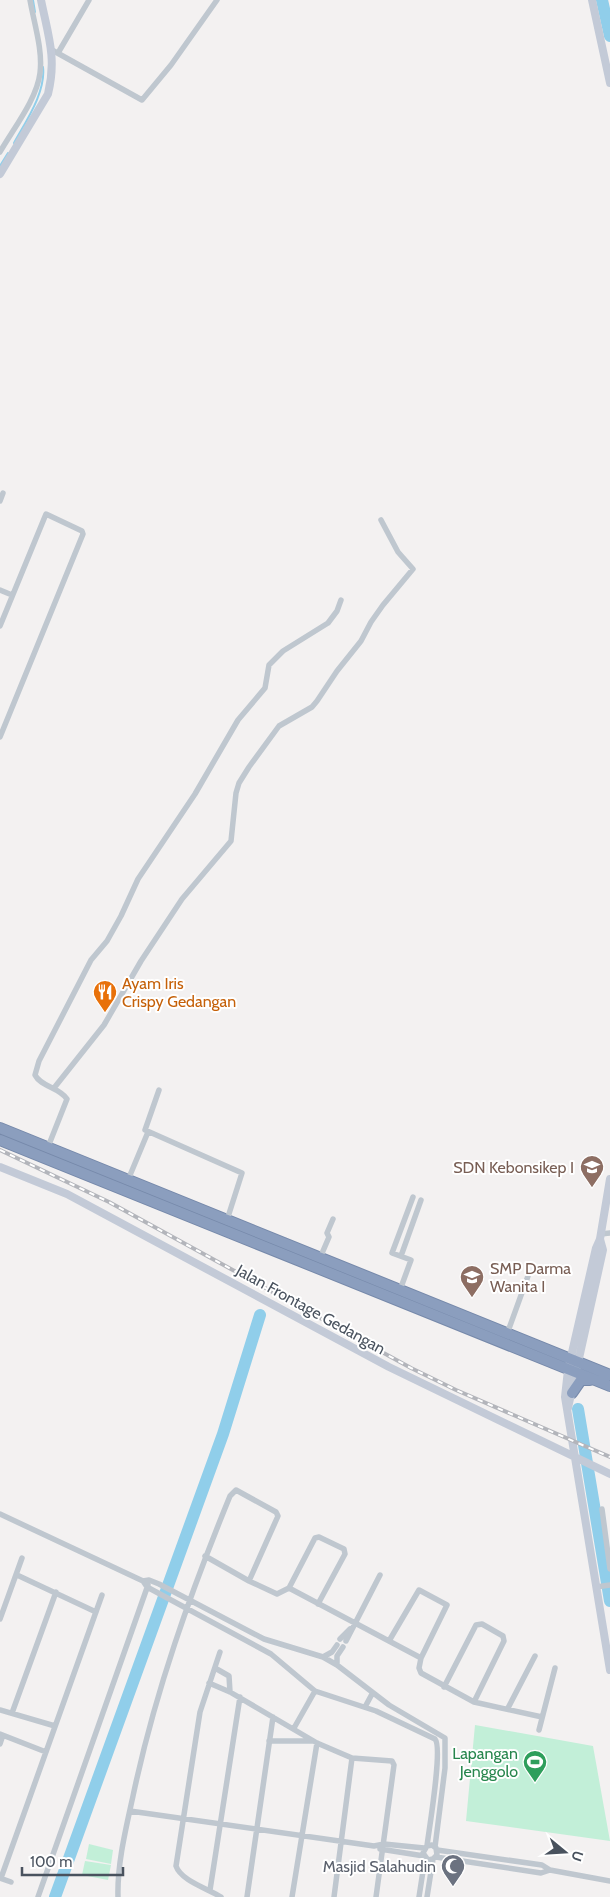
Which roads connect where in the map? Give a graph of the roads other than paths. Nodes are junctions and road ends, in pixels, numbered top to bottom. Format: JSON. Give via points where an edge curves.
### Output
{"nodes":[{"id":1,"x":30,"y":0,"type":"edge"},
{"id":2,"x":41,"y":0,"type":"edge"},
{"id":3,"x":89,"y":0,"type":"edge"},
{"id":4,"x":217,"y":0,"type":"edge"},
{"id":5,"x":592,"y":0,"type":"edge"},
{"id":6,"x":55,"y":51,"type":"junction"},
{"id":7,"x":610,"y":83,"type":"edge"},
{"id":8,"x":0,"y":152,"type":"edge"},
{"id":9,"x":0,"y":174,"type":"edge"},
{"id":10,"x":3,"y":493,"type":"dead end"},
{"id":11,"x":0,"y":501,"type":"edge"},
{"id":12,"x":381,"y":520,"type":"dead end"},
{"id":13,"x":0,"y":590,"type":"edge"},
{"id":14,"x":12,"y":595,"type":"junction"},
{"id":15,"x":341,"y":600,"type":"dead end"},
{"id":16,"x":0,"y":626,"type":"edge"},
{"id":17,"x":0,"y":737,"type":"edge"},
{"id":18,"x":54,"y":1088,"type":"junction"},
{"id":19,"x":159,"y":1090,"type":"dead end"},
{"id":20,"x":0,"y":1128,"type":"edge"},
{"id":21,"x":148,"y":1132,"type":"junction"},
{"id":22,"x":0,"y":1140,"type":"edge"},
{"id":23,"x":48,"y":1148,"type":"junction"},
{"id":24,"x":0,"y":1167,"type":"edge"},
{"id":25,"x":610,"y":1179,"type":"edge"},
{"id":26,"x":128,"y":1180,"type":"junction"},
{"id":27,"x":413,"y":1197,"type":"dead end"},
{"id":28,"x":421,"y":1200,"type":"dead end"},
{"id":29,"x":333,"y":1219,"type":"dead end"},
{"id":30,"x":227,"y":1220,"type":"junction"},
{"id":31,"x":610,"y":1233,"type":"edge"},
{"id":32,"x":601,"y":1237,"type":"junction"},
{"id":33,"x":401,"y":1256,"type":"junction"},
{"id":34,"x":320,"y":1258,"type":"junction"},
{"id":35,"x":528,"y":1276,"type":"dead end"},
{"id":36,"x":400,"y":1290,"type":"junction"},
{"id":37,"x":507,"y":1334,"type":"junction"},
{"id":38,"x":573,"y":1367,"type":"junction"},
{"id":39,"x":610,"y":1375,"type":"edge"},
{"id":40,"x":598,"y":1382,"type":"junction"},
{"id":41,"x":610,"y":1386,"type":"edge"},
{"id":42,"x":572,"y":1393,"type":"junction"},
{"id":43,"x":567,"y":1412,"type":"junction"},
{"id":44,"x":574,"y":1458,"type":"junction"},
{"id":45,"x":610,"y":1474,"type":"edge"},
{"id":46,"x":602,"y":1509,"type":"dead end"},
{"id":47,"x":0,"y":1514,"type":"edge"},
{"id":48,"x":205,"y":1556,"type":"junction"},
{"id":49,"x":22,"y":1558,"type":"dead end"},
{"id":50,"x":610,"y":1569,"type":"edge"},
{"id":51,"x":17,"y":1575,"type":"junction"},
{"id":52,"x":380,"y":1575,"type":"dead end"},
{"id":53,"x":249,"y":1581,"type":"junction"},
{"id":54,"x":148,"y":1584,"type":"junction"},
{"id":55,"x":610,"y":1585,"type":"edge"},
{"id":56,"x":598,"y":1587,"type":"junction"},
{"id":57,"x":289,"y":1588,"type":"junction"},
{"id":58,"x":56,"y":1592,"type":"junction"},
{"id":59,"x":102,"y":1595,"type":"dead end"},
{"id":60,"x":189,"y":1599,"type":"junction"},
{"id":61,"x":318,"y":1604,"type":"junction"},
{"id":62,"x":186,"y":1607,"type":"junction"},
{"id":63,"x":96,"y":1612,"type":"junction"},
{"id":64,"x":0,"y":1619,"type":"edge"},
{"id":65,"x":226,"y":1619,"type":"junction"},
{"id":66,"x":353,"y":1622,"type":"junction"},
{"id":67,"x":222,"y":1626,"type":"junction"},
{"id":68,"x":390,"y":1642,"type":"junction"},
{"id":69,"x":341,"y":1643,"type":"junction"},
{"id":70,"x":276,"y":1644,"type":"junction"},
{"id":71,"x":220,"y":1652,"type":"dead end"},
{"id":72,"x":271,"y":1654,"type":"junction"},
{"id":73,"x":535,"y":1656,"type":"dead end"},
{"id":74,"x":323,"y":1657,"type":"junction"},
{"id":75,"x":421,"y":1658,"type":"junction"},
{"id":76,"x":337,"y":1665,"type":"junction"},
{"id":77,"x":214,"y":1668,"type":"junction"},
{"id":78,"x":555,"y":1668,"type":"dead end"},
{"id":79,"x":610,"y":1670,"type":"edge"},
{"id":80,"x":209,"y":1683,"type":"junction"},
{"id":81,"x":444,"y":1687,"type":"junction"},
{"id":82,"x":314,"y":1691,"type":"junction"},
{"id":83,"x":230,"y":1692,"type":"junction"},
{"id":84,"x":372,"y":1694,"type":"junction"},
{"id":85,"x":240,"y":1698,"type":"junction"},
{"id":86,"x":474,"y":1702,"type":"junction"},
{"id":87,"x":365,"y":1707,"type":"junction"},
{"id":88,"x":508,"y":1708,"type":"junction"},
{"id":89,"x":0,"y":1710,"type":"edge"},
{"id":90,"x":12,"y":1713,"type":"junction"},
{"id":91,"x":542,"y":1716,"type":"junction"},
{"id":92,"x":273,"y":1717,"type":"junction"},
{"id":93,"x":55,"y":1726,"type":"junction"},
{"id":94,"x":294,"y":1728,"type":"junction"},
{"id":95,"x":539,"y":1730,"type":"dead end"},
{"id":96,"x":2,"y":1734,"type":"edge"},
{"id":97,"x":269,"y":1741,"type":"junction"},
{"id":98,"x":314,"y":1742,"type":"junction"},
{"id":99,"x":0,"y":1744,"type":"edge"},
{"id":100,"x":46,"y":1752,"type":"junction"},
{"id":101,"x":352,"y":1758,"type":"junction"},
{"id":102,"x":437,"y":1767,"type":"junction"},
{"id":103,"x":444,"y":1768,"type":"junction"},
{"id":104,"x":130,"y":1811,"type":"junction"},
{"id":105,"x":184,"y":1819,"type":"junction"},
{"id":106,"x":220,"y":1824,"type":"junction"},
{"id":107,"x":257,"y":1829,"type":"junction"},
{"id":108,"x":302,"y":1836,"type":"junction"},
{"id":109,"x":341,"y":1841,"type":"junction"},
{"id":110,"x":384,"y":1844,"type":"junction"},
{"id":111,"x":374,"y":1846,"type":"junction"},
{"id":112,"x":426,"y":1847,"type":"junction"},
{"id":113,"x":383,"y":1851,"type":"junction"},
{"id":114,"x":435,"y":1853,"type":"junction"},
{"id":115,"x":424,"y":1857,"type":"junction"},
{"id":116,"x":482,"y":1857,"type":"junction"},
{"id":117,"x":481,"y":1865,"type":"junction"},
{"id":118,"x":550,"y":1870,"type":"junction"},
{"id":119,"x":0,"y":1878,"type":"edge"},
{"id":120,"x":610,"y":1881,"type":"edge"},
{"id":121,"x":10,"y":1882,"type":"dead end"},
{"id":122,"x":210,"y":1890,"type":"junction"},
{"id":123,"x":38,"y":1897,"type":"edge"},
{"id":124,"x":118,"y":1897,"type":"edge"},
{"id":125,"x":221,"y":1897,"type":"edge"},
{"id":126,"x":247,"y":1897,"type":"edge"},
{"id":127,"x":292,"y":1897,"type":"edge"},
{"id":128,"x":334,"y":1897,"type":"edge"},
{"id":129,"x":376,"y":1897,"type":"edge"},
{"id":130,"x":419,"y":1897,"type":"edge"},
{"id":131,"x":427,"y":1897,"type":"edge"}],
"edges":[{"from":1,"to":8,"type":"street","via":[[40,76],[34,95]]},
{"from":2,"to":6,"type":"street"},
{"from":3,"to":6,"type":"street"},
{"from":4,"to":6,"type":"street","via":[[142,100]]},
{"from":5,"to":7,"type":"street"},
{"from":6,"to":9,"type":"street","via":[[48,94]]},
{"from":10,"to":11,"type":"street"},
{"from":12,"to":18,"type":"street","via":[[398,552],[413,569],[382,605],[361,641],[317,701],[279,726],[249,767],[236,793],[231,841],[182,899],[104,1025]]},
{"from":13,"to":14,"type":"street"},
{"from":14,"to":16,"type":"street"},
{"from":14,"to":17,"type":"street","via":[[46,514],[82,531]]},
{"from":15,"to":18,"type":"street","via":[[338,611],[328,623],[283,651],[269,665],[265,688],[238,720],[195,794],[138,879],[121,916],[107,941],[91,960],[39,1061],[34,1075],[38,1081]]},
{"from":18,"to":23,"type":"street","via":[[65,1096],[66,1102]]},
{"from":19,"to":21,"type":"street","via":[[145,1126]]},
{"from":20,"to":23,"type":"highway"},
{"from":21,"to":26,"type":"street"},
{"from":21,"to":30,"type":"street","via":[[242,1173]]},
{"from":22,"to":38,"type":"highway"},
{"from":23,"to":26,"type":"highway"},
{"from":24,"to":44,"type":"street","name":"Jalan Frontage Gedangan","via":[[67,1194],[388,1367]]},
{"from":25,"to":32,"type":"street"},
{"from":26,"to":30,"type":"highway"},
{"from":27,"to":33,"type":"street","via":[[392,1253]]},
{"from":28,"to":33,"type":"street"},
{"from":29,"to":34,"type":"street"},
{"from":30,"to":34,"type":"highway"},
{"from":31,"to":32,"type":"street"},
{"from":32,"to":38,"type":"street","via":[[603,1250]]},
{"from":33,"to":36,"type":"street","via":[[410,1260]]},
{"from":34,"to":36,"type":"highway"},
{"from":35,"to":37,"type":"street"},
{"from":36,"to":37,"type":"highway"},
{"from":37,"to":38,"type":"highway"},
{"from":38,"to":39,"type":"highway"},
{"from":38,"to":40,"type":"highway"},
{"from":38,"to":42,"type":"street"},
{"from":38,"to":43,"type":"street","via":[[565,1397]]},
{"from":40,"to":41,"type":"highway"},
{"from":40,"to":42,"type":"highway","via":[[581,1380]]},
{"from":42,"to":43,"type":"street"},
{"from":43,"to":44,"type":"street"},
{"from":44,"to":45,"type":"street","name":"Jalan Frontage Gedangan"},
{"from":44,"to":56,"type":"street"},
{"from":46,"to":50,"type":"street"},
{"from":47,"to":54,"type":"street"},
{"from":48,"to":53,"type":"street"},
{"from":48,"to":53,"type":"street","via":[[230,1496],[238,1491],[276,1512],[278,1516]]},
{"from":48,"to":60,"type":"street"},
{"from":49,"to":51,"type":"street"},
{"from":51,"to":58,"type":"street"},
{"from":51,"to":64,"type":"street"},
{"from":52,"to":66,"type":"street"},
{"from":53,"to":57,"type":"street","via":[[277,1594]]},
{"from":54,"to":60,"type":"street","via":[[159,1584]]},
{"from":54,"to":62,"type":"street"},
{"from":54,"to":123,"type":"street"},
{"from":55,"to":56,"type":"street"},
{"from":56,"to":79,"type":"street"},
{"from":57,"to":61,"type":"street"},
{"from":57,"to":61,"type":"street","via":[[315,1538],[344,1549],[346,1554]]},
{"from":58,"to":63,"type":"street"},
{"from":58,"to":90,"type":"street"},
{"from":59,"to":63,"type":"street"},
{"from":60,"to":62,"type":"street"},
{"from":60,"to":65,"type":"street"},
{"from":61,"to":66,"type":"street"},
{"from":62,"to":67,"type":"street"},
{"from":62,"to":104,"type":"street","via":[[150,1722]]},
{"from":63,"to":93,"type":"street"},
{"from":65,"to":67,"type":"street"},
{"from":65,"to":70,"type":"street"},
{"from":66,"to":68,"type":"street"},
{"from":66,"to":69,"type":"street"},
{"from":67,"to":72,"type":"street"},
{"from":68,"to":75,"type":"street"},
{"from":68,"to":75,"type":"street","via":[[417,1591],[446,1604],[447,1608]]},
{"from":69,"to":74,"type":"street"},
{"from":69,"to":76,"type":"street"},
{"from":70,"to":72,"type":"street"},
{"from":70,"to":74,"type":"street"},
{"from":71,"to":77,"type":"street"},
{"from":72,"to":82,"type":"street"},
{"from":73,"to":88,"type":"street"},
{"from":74,"to":76,"type":"street"},
{"from":75,"to":81,"type":"street","via":[[420,1670]]},
{"from":76,"to":84,"type":"street"},
{"from":77,"to":80,"type":"street"},
{"from":77,"to":83,"type":"street","via":[[229,1676]]},
{"from":78,"to":91,"type":"street"},
{"from":80,"to":83,"type":"street"},
{"from":80,"to":105,"type":"street","via":[[200,1712]]},
{"from":81,"to":86,"type":"street"},
{"from":81,"to":86,"type":"street","via":[[476,1625],[482,1624],[503,1636],[504,1641]]},
{"from":82,"to":87,"type":"street"},
{"from":82,"to":94,"type":"street"},
{"from":83,"to":85,"type":"street"},
{"from":84,"to":87,"type":"street"},
{"from":84,"to":103,"type":"street","via":[[445,1738]]},
{"from":85,"to":92,"type":"street"},
{"from":85,"to":106,"type":"street"},
{"from":86,"to":88,"type":"street"},
{"from":87,"to":102,"type":"street","via":[[436,1740],[439,1747]]},
{"from":88,"to":91,"type":"street"},
{"from":89,"to":90,"type":"street"},
{"from":90,"to":93,"type":"street"},
{"from":91,"to":95,"type":"street"},
{"from":92,"to":94,"type":"street"},
{"from":92,"to":97,"type":"street"},
{"from":93,"to":100,"type":"street"},
{"from":94,"to":98,"type":"street"},
{"from":96,"to":99,"type":"street"},
{"from":96,"to":100,"type":"street"},
{"from":97,"to":98,"type":"street"},
{"from":97,"to":107,"type":"street"},
{"from":98,"to":101,"type":"street"},
{"from":98,"to":108,"type":"street"},
{"from":100,"to":119,"type":"street"},
{"from":101,"to":109,"type":"street"},
{"from":101,"to":110,"type":"street","via":[[389,1760],[394,1765]]},
{"from":102,"to":103,"type":"street"},
{"from":102,"to":112,"type":"street"},
{"from":103,"to":114,"type":"street"},
{"from":104,"to":105,"type":"street"},
{"from":104,"to":124,"type":"street"},
{"from":105,"to":106,"type":"street"},
{"from":105,"to":122,"type":"street","via":[[176,1868]]},
{"from":106,"to":107,"type":"street"},
{"from":106,"to":122,"type":"street"},
{"from":107,"to":108,"type":"street"},
{"from":107,"to":126,"type":"street"},
{"from":108,"to":109,"type":"street"},
{"from":108,"to":127,"type":"street"},
{"from":109,"to":111,"type":"street"},
{"from":109,"to":128,"type":"street"},
{"from":110,"to":111,"type":"street"},
{"from":110,"to":112,"type":"street"},
{"from":110,"to":113,"type":"street"},
{"from":111,"to":113,"type":"street"},
{"from":112,"to":114,"type":"street"},
{"from":112,"to":115,"type":"street"},
{"from":113,"to":115,"type":"street"},
{"from":113,"to":129,"type":"street"},
{"from":114,"to":115,"type":"street"},
{"from":114,"to":116,"type":"street"},
{"from":114,"to":117,"type":"street"},
{"from":114,"to":131,"type":"street"},
{"from":115,"to":130,"type":"street"},
{"from":116,"to":117,"type":"street"},
{"from":116,"to":118,"type":"street","via":[[542,1865]]},
{"from":117,"to":118,"type":"street","via":[[541,1873]]},
{"from":118,"to":120,"type":"street"},
{"from":119,"to":121,"type":"street"},
{"from":122,"to":125,"type":"street"}]}
